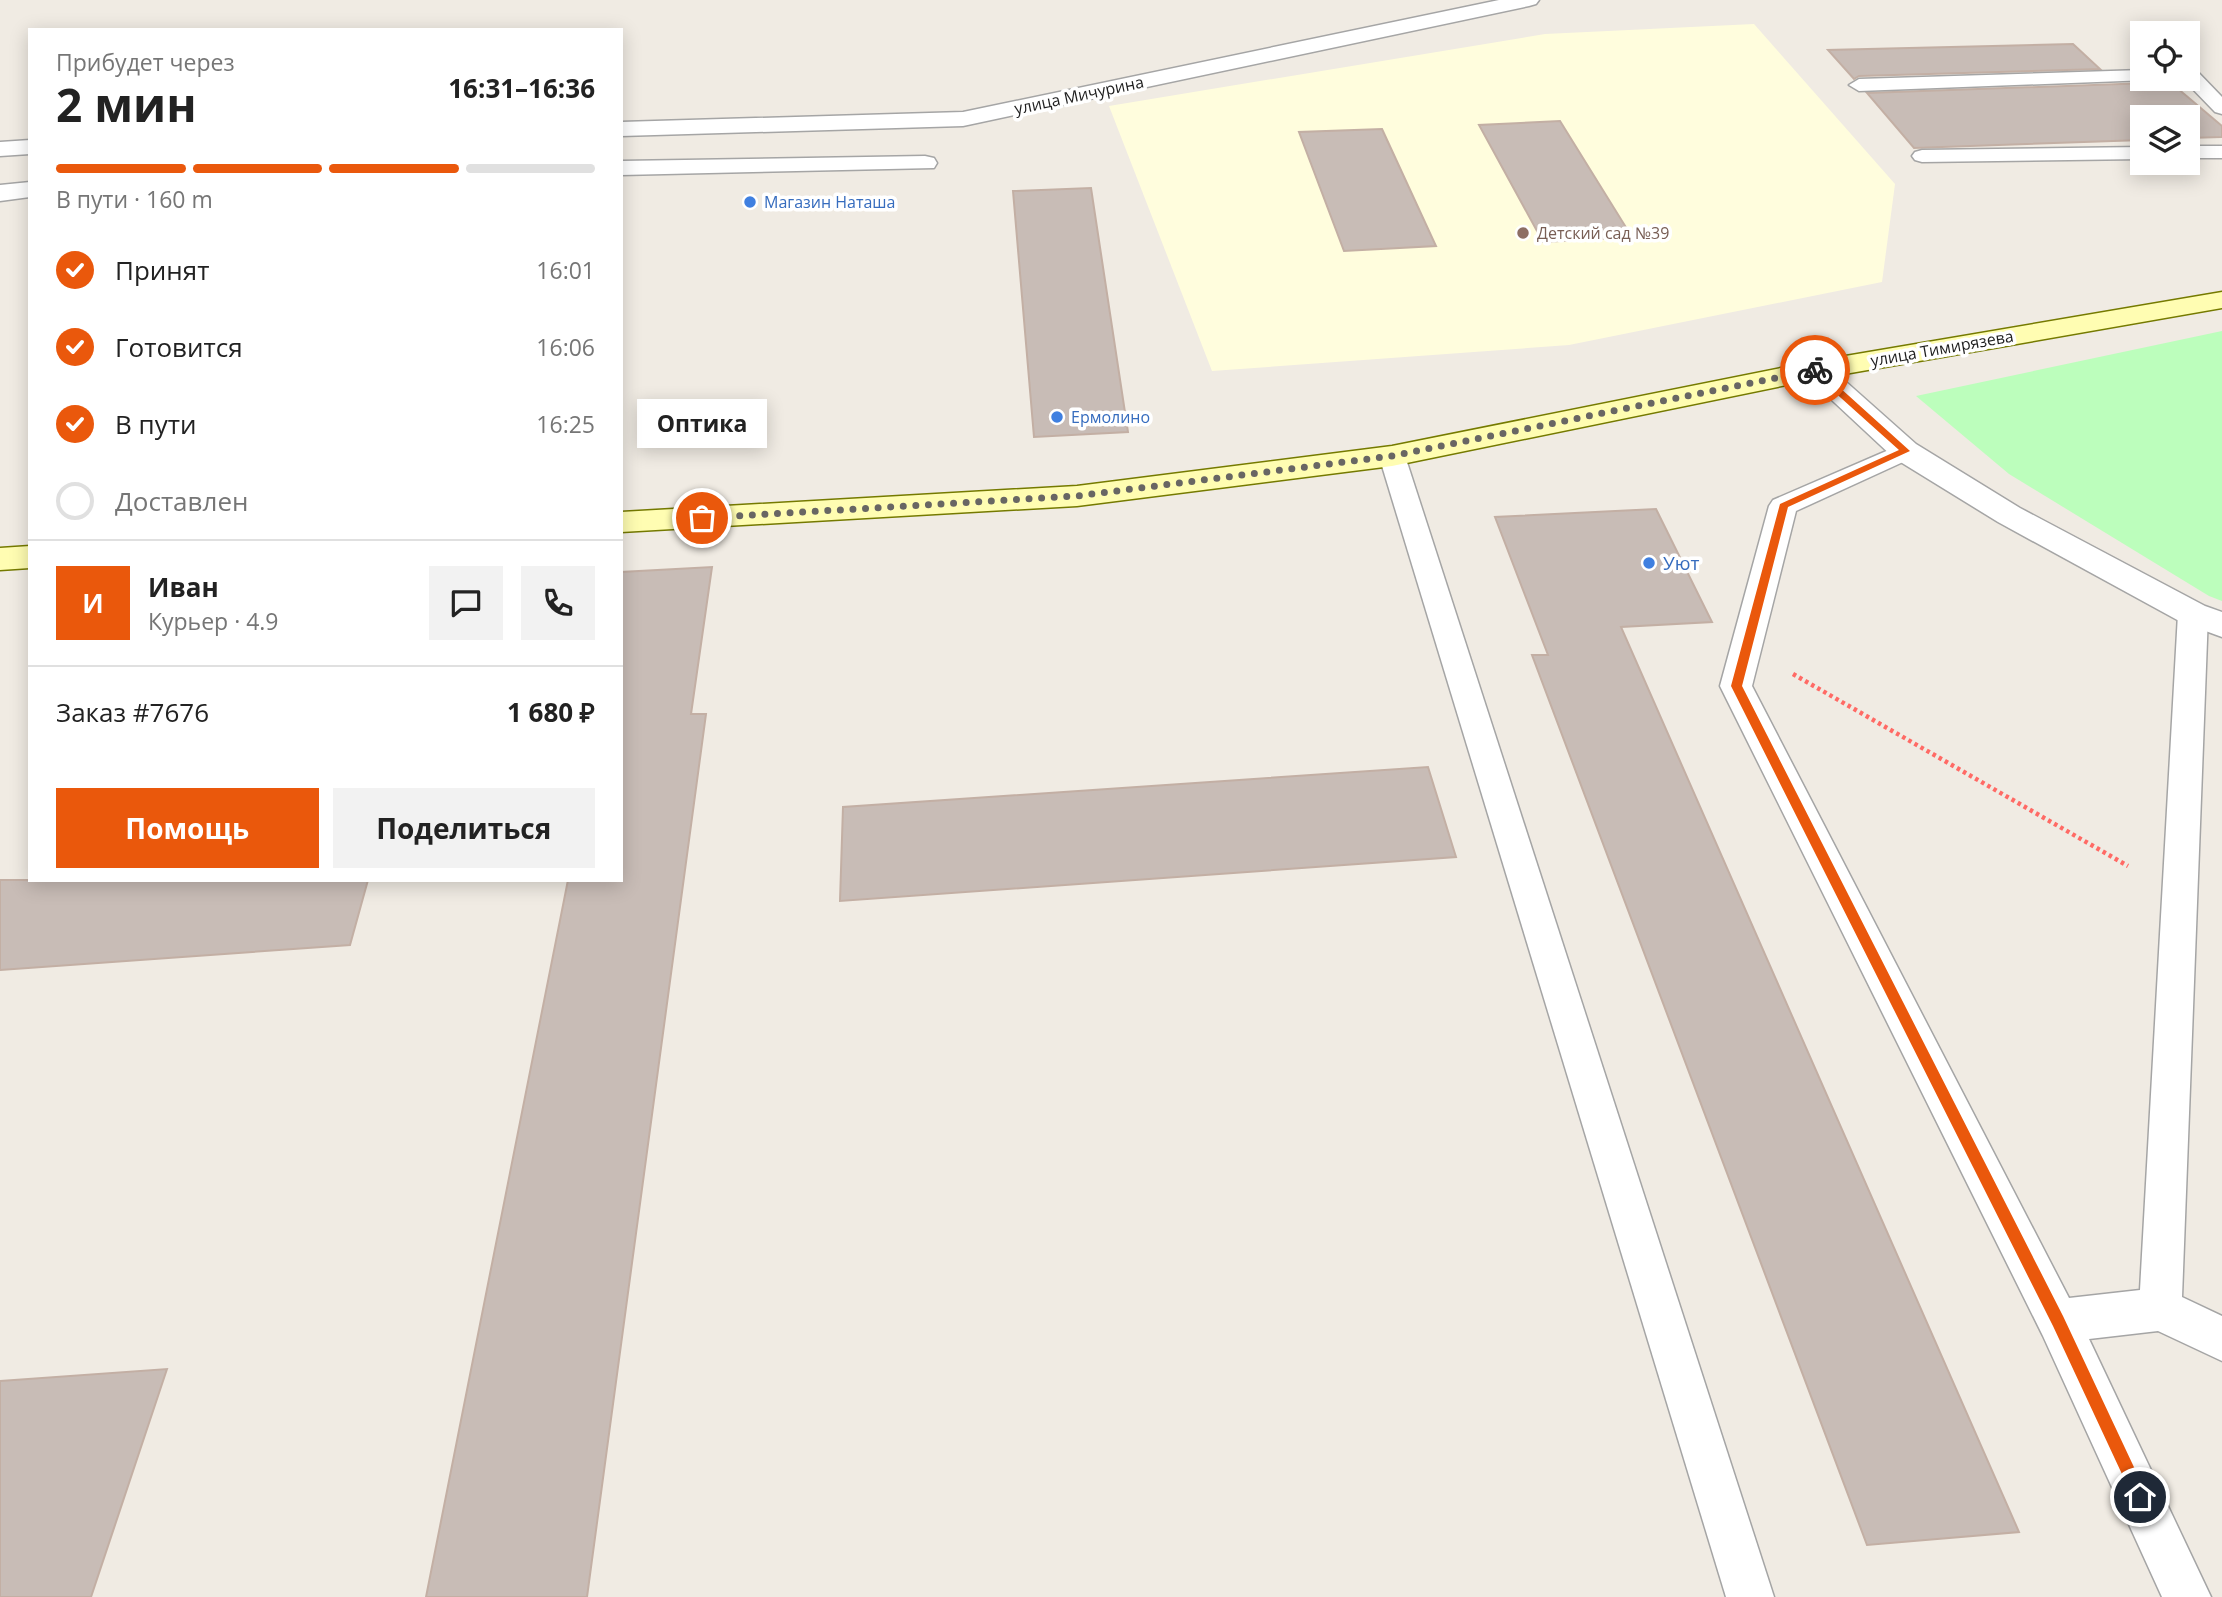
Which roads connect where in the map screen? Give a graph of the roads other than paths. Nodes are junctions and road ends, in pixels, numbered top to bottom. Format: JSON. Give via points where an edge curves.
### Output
{"nodes":[{"id":1,"x":1529,"y":0,"type":"edge"},
{"id":2,"x":2130,"y":76,"type":"edge"},
{"id":3,"x":1860,"y":85,"type":"dead end"},
{"id":4,"x":2200,"y":86,"type":"edge"},
{"id":5,"x":2222,"y":108,"type":"edge"},
{"id":6,"x":623,"y":129,"type":"edge"},
{"id":7,"x":28,"y":148,"type":"edge"},
{"id":8,"x":0,"y":149,"type":"edge"},
{"id":9,"x":2200,"y":152,"type":"edge"},
{"id":10,"x":2222,"y":152,"type":"edge"},
{"id":11,"x":2130,"y":153,"type":"edge"},
{"id":12,"x":1922,"y":156,"type":"dead end"},
{"id":13,"x":925,"y":163,"type":"dead end"},
{"id":14,"x":623,"y":168,"type":"edge"},
{"id":15,"x":28,"y":189,"type":"edge"},
{"id":16,"x":0,"y":193,"type":"edge"},
{"id":17,"x":2222,"y":300,"type":"edge"},
{"id":18,"x":1816,"y":370,"type":"junction"},
{"id":19,"x":1905,"y":451,"type":"junction"},
{"id":20,"x":1392,"y":456,"type":"junction"},
{"id":21,"x":623,"y":522,"type":"edge"},
{"id":22,"x":28,"y":557,"type":"edge"},
{"id":23,"x":0,"y":559,"type":"edge"},
{"id":24,"x":2208,"y":620,"type":"edge"},
{"id":25,"x":2160,"y":1310,"type":"junction"},
{"id":26,"x":2058,"y":1321,"type":"junction"},
{"id":27,"x":2222,"y":1339,"type":"edge"},
{"id":28,"x":1750,"y":1597,"type":"edge"},
{"id":29,"x":2187,"y":1597,"type":"edge"}],
"edges":[{"from":1,"to":6,"type":"street","name":"улица Мичурина","via":[[963,119]]},
{"from":2,"to":3,"type":"lane"},
{"from":4,"to":5,"type":"lane"},
{"from":7,"to":8,"type":"street"},
{"from":9,"to":10,"type":"lane"},
{"from":11,"to":12,"type":"lane"},
{"from":13,"to":14,"type":"street"},
{"from":15,"to":16,"type":"street"},
{"from":17,"to":18,"type":"street","name":"улица Тимирязева"},
{"from":18,"to":19,"type":"street"},
{"from":18,"to":20,"type":"street","name":"улица Тимирязева"},
{"from":19,"to":24,"type":"street","via":[[2009,515]]},
{"from":19,"to":26,"type":"lane","via":[[1783,506],[1736,686]]},
{"from":20,"to":21,"type":"street","name":"улица Тимирязева","via":[[1077,496]]},
{"from":20,"to":28,"type":"lane"},
{"from":22,"to":23,"type":"street"},
{"from":24,"to":25,"type":"lane","via":[[2179,895]]},
{"from":25,"to":26,"type":"lane"},
{"from":25,"to":27,"type":"lane"},
{"from":26,"to":29,"type":"lane"}]}
